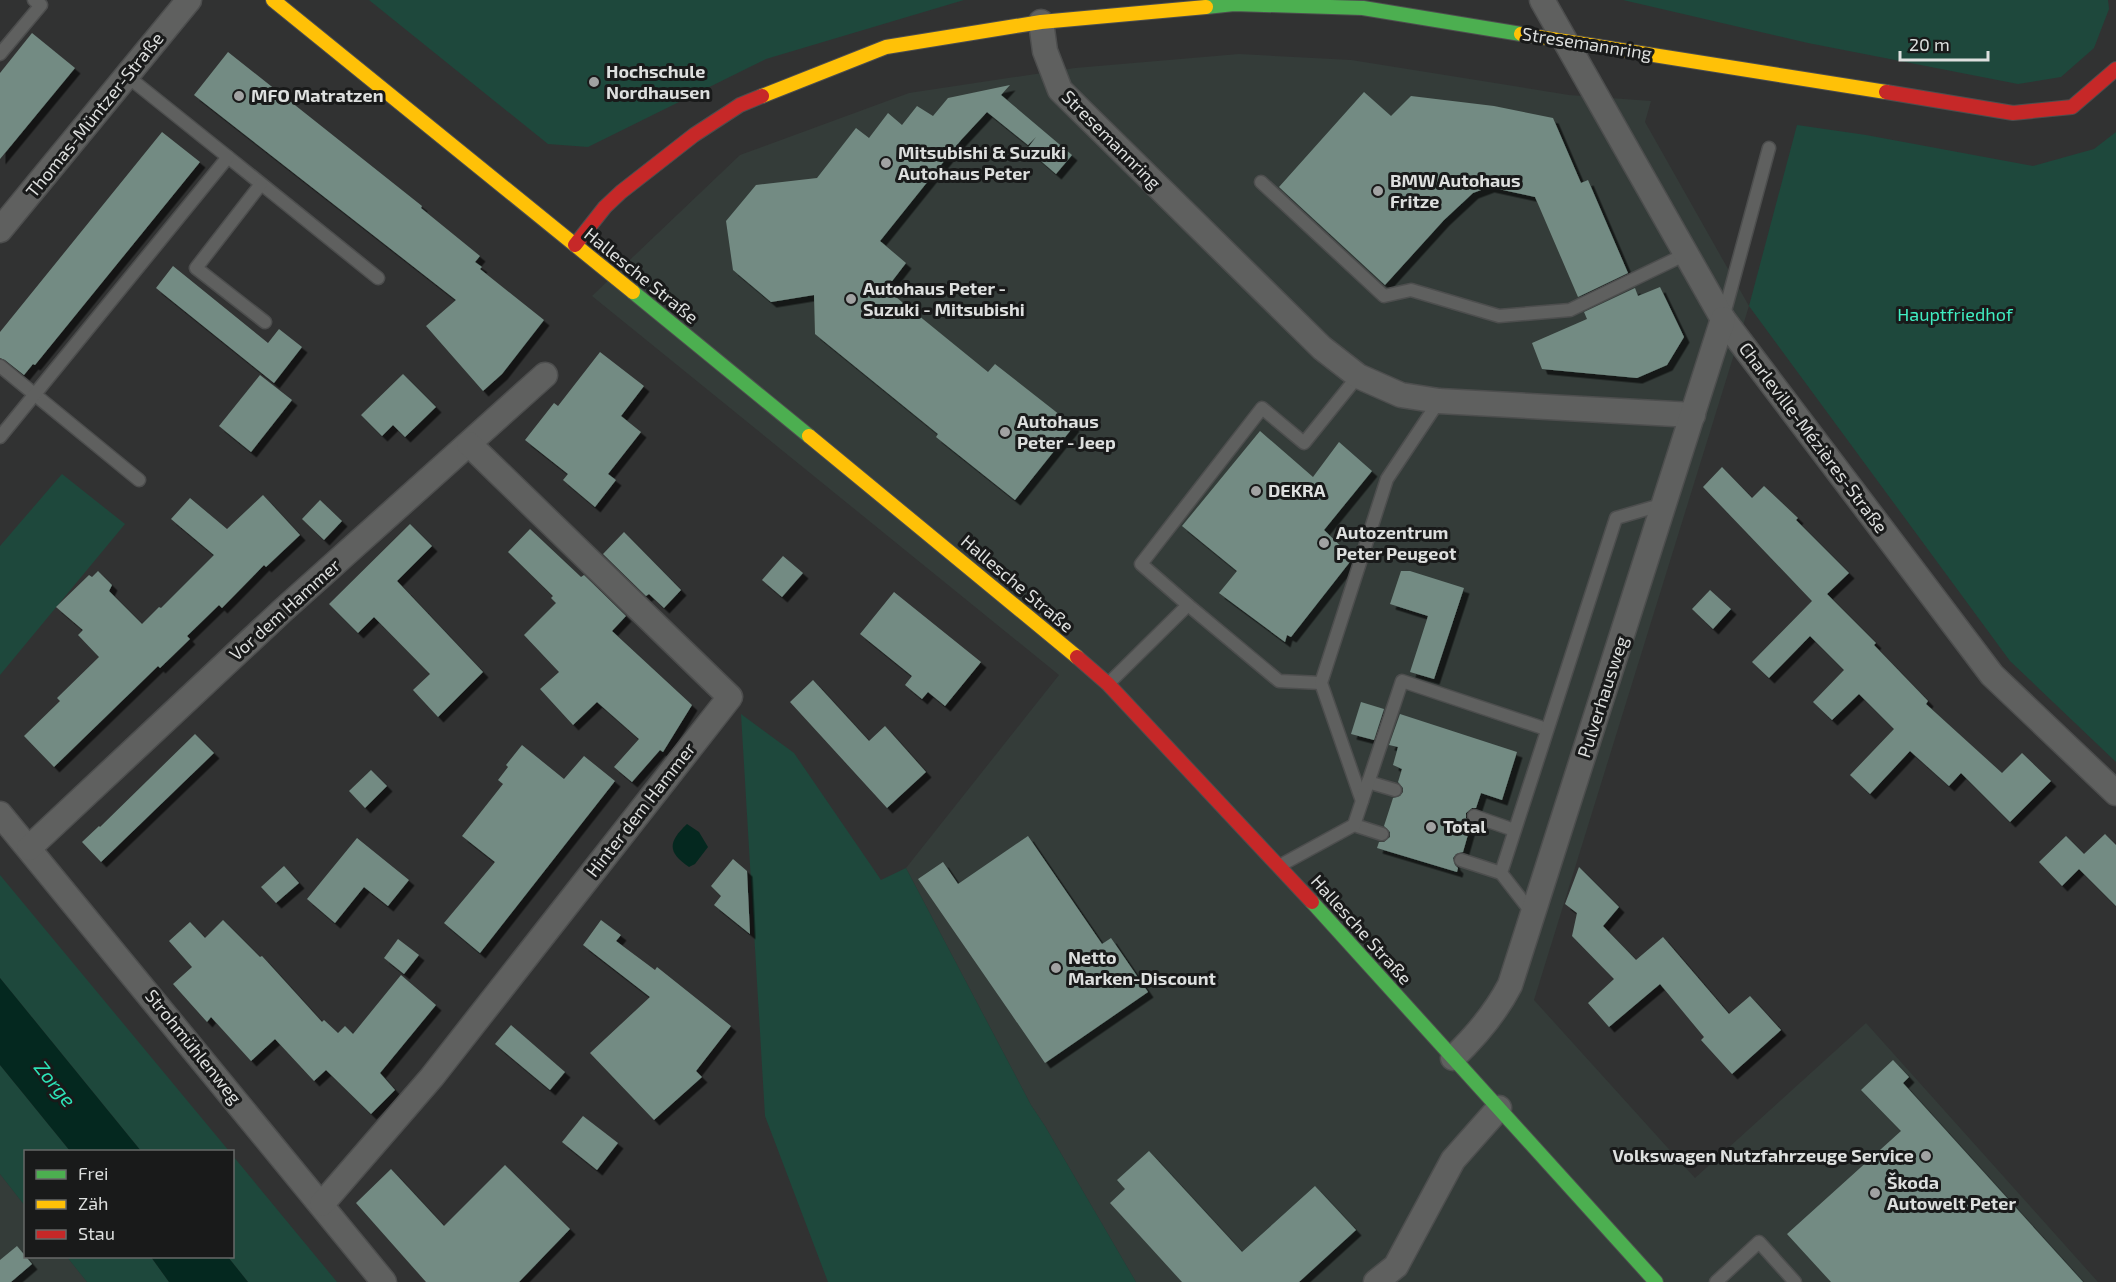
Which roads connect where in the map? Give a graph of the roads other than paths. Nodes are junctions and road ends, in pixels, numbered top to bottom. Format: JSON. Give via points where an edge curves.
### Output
{"nodes":[{"id":1,"x":34,"y":0,"type":"edge"},
{"id":2,"x":189,"y":0,"type":"edge"},
{"id":3,"x":273,"y":0,"type":"edge"},
{"id":4,"x":1542,"y":0,"type":"edge"},
{"id":5,"x":1041,"y":22,"type":"junction"},
{"id":6,"x":1567,"y":41,"type":"junction"},
{"id":7,"x":0,"y":54,"type":"edge"},
{"id":8,"x":2116,"y":69,"type":"edge"},
{"id":9,"x":127,"y":76,"type":"junction"},
{"id":10,"x":1769,"y":148,"type":"dead end"},
{"id":11,"x":228,"y":157,"type":"junction"},
{"id":12,"x":1261,"y":182,"type":"dead end"},
{"id":13,"x":261,"y":184,"type":"junction"},
{"id":14,"x":0,"y":230,"type":"edge"},
{"id":15,"x":575,"y":245,"type":"junction"},
{"id":16,"x":1686,"y":254,"type":"junction"},
{"id":17,"x":378,"y":278,"type":"dead end"},
{"id":18,"x":1723,"y":319,"type":"junction"},
{"id":19,"x":265,"y":322,"type":"dead end"},
{"id":20,"x":0,"y":366,"type":"edge"},
{"id":21,"x":544,"y":375,"type":"dead end"},
{"id":22,"x":1358,"y":376,"type":"junction"},
{"id":23,"x":36,"y":395,"type":"junction"},
{"id":24,"x":1439,"y":401,"type":"junction"},
{"id":25,"x":1693,"y":415,"type":"junction"},
{"id":26,"x":0,"y":437,"type":"edge"},
{"id":27,"x":469,"y":444,"type":"junction"},
{"id":28,"x":139,"y":480,"type":"dead end"},
{"id":29,"x":1665,"y":503,"type":"junction"},
{"id":30,"x":1188,"y":605,"type":"junction"},
{"id":31,"x":1321,"y":683,"type":"junction"},
{"id":32,"x":1108,"y":684,"type":"junction"},
{"id":33,"x":1546,"y":729,"type":"junction"},
{"id":34,"x":1368,"y":782,"type":"junction"},
{"id":35,"x":1395,"y":790,"type":"dead end"},
{"id":36,"x":2116,"y":793,"type":"edge"},
{"id":37,"x":1362,"y":801,"type":"junction"},
{"id":38,"x":0,"y":814,"type":"edge"},
{"id":39,"x":1474,"y":816,"type":"dead end"},
{"id":40,"x":1354,"y":825,"type":"junction"},
{"id":41,"x":1514,"y":830,"type":"junction"},
{"id":42,"x":1382,"y":834,"type":"dead end"},
{"id":43,"x":29,"y":848,"type":"junction"},
{"id":44,"x":1461,"y":860,"type":"dead end"},
{"id":45,"x":1278,"y":866,"type":"junction"},
{"id":46,"x":1501,"y":873,"type":"junction"},
{"id":47,"x":1532,"y":913,"type":"junction"},
{"id":48,"x":1453,"y":1058,"type":"junction"},
{"id":49,"x":1498,"y":1108,"type":"junction"},
{"id":50,"x":322,"y":1204,"type":"junction"},
{"id":51,"x":384,"y":1282,"type":"edge"},
{"id":52,"x":1376,"y":1282,"type":"edge"},
{"id":53,"x":1656,"y":1282,"type":"edge"},
{"id":54,"x":1716,"y":1282,"type":"edge"},
{"id":55,"x":1794,"y":1282,"type":"edge"}],
"edges":[{"from":1,"to":7,"type":"lane","via":[[41,5]]},
{"from":2,"to":9,"type":"street","name":"Thomas-Müntzer-Straße"},
{"from":3,"to":15,"type":"main road","name":"Hallesche Straße"},
{"from":4,"to":6,"type":"street","name":"Charleville-Mézières-Straße"},
{"from":5,"to":6,"type":"main road","name":"Stresemannring","via":[[1234,4],[1363,8]]},
{"from":5,"to":15,"type":"main road","name":"Stresemannring","via":[[886,47],[740,105],[621,192]]},
{"from":5,"to":22,"type":"street","name":"Stresemannring","via":[[1045,51],[1060,90],[1322,348]]},
{"from":6,"to":8,"type":"main road","name":"Stresemannring","via":[[2013,113],[2072,107]]},
{"from":6,"to":16,"type":"street","name":"Charleville-Mézières-Straße"},
{"from":9,"to":11,"type":"lane"},
{"from":9,"to":14,"type":"street","name":"Thomas-Müntzer-Straße"},
{"from":10,"to":18,"type":"lane"},
{"from":11,"to":13,"type":"lane"},
{"from":11,"to":23,"type":"lane"},
{"from":12,"to":16,"type":"lane","via":[[1384,296],[1411,290],[1499,316],[1570,310]]},
{"from":13,"to":17,"type":"lane"},
{"from":13,"to":19,"type":"lane","via":[[196,268]]},
{"from":15,"to":32,"type":"main road","name":"Hallesche Straße"},
{"from":16,"to":18,"type":"street","name":"Charleville-Mézières-Straße"},
{"from":18,"to":25,"type":"street","name":"Pulverhausweg"},
{"from":18,"to":36,"type":"street","name":"Charleville-Mézières-Straße","via":[[1992,675]]},
{"from":20,"to":23,"type":"lane"},
{"from":21,"to":27,"type":"street","name":"Vor dem Hammer"},
{"from":22,"to":24,"type":"street","name":"Stresemannring","via":[[1401,395]]},
{"from":22,"to":30,"type":"lane","via":[[1304,443],[1262,408],[1141,564]]},
{"from":23,"to":26,"type":"lane"},
{"from":23,"to":28,"type":"lane"},
{"from":24,"to":25,"type":"street","name":"Stresemannring"},
{"from":24,"to":31,"type":"lane","via":[[1387,479]]},
{"from":25,"to":29,"type":"street","name":"Pulverhausweg"},
{"from":27,"to":43,"type":"street","name":"Vor dem Hammer","via":[[282,611]]},
{"from":27,"to":50,"type":"street","name":"Hinter dem Hammer","via":[[730,697],[432,1077]]},
{"from":29,"to":33,"type":"lane","via":[[1616,518]]},
{"from":29,"to":47,"type":"street","name":"Pulverhausweg"},
{"from":30,"to":31,"type":"lane","via":[[1279,681]]},
{"from":30,"to":32,"type":"lane"},
{"from":31,"to":37,"type":"lane"},
{"from":32,"to":45,"type":"main road","name":"Hallesche Straße"},
{"from":33,"to":34,"type":"lane","via":[[1402,681]]},
{"from":33,"to":41,"type":"lane"},
{"from":34,"to":35,"type":"lane"},
{"from":34,"to":37,"type":"lane"},
{"from":37,"to":40,"type":"lane"},
{"from":38,"to":43,"type":"street","name":"Strohmühlenweg"},
{"from":39,"to":41,"type":"lane"},
{"from":40,"to":42,"type":"lane"},
{"from":40,"to":45,"type":"lane"},
{"from":41,"to":46,"type":"lane"},
{"from":43,"to":50,"type":"street","name":"Strohmühlenweg"},
{"from":44,"to":46,"type":"lane"},
{"from":45,"to":48,"type":"main road","name":"Hallesche Straße"},
{"from":46,"to":47,"type":"lane"},
{"from":47,"to":48,"type":"street","name":"Pulverhausweg","via":[[1510,985],[1499,1007]]},
{"from":48,"to":49,"type":"main road","name":"Hallesche Straße"},
{"from":49,"to":52,"type":"street","via":[[1453,1160],[1396,1266]]},
{"from":49,"to":53,"type":"main road","name":"Hallesche Straße"},
{"from":50,"to":51,"type":"street","name":"Strohmühlenweg"},
{"from":54,"to":55,"type":"lane","via":[[1759,1242]]}]}
